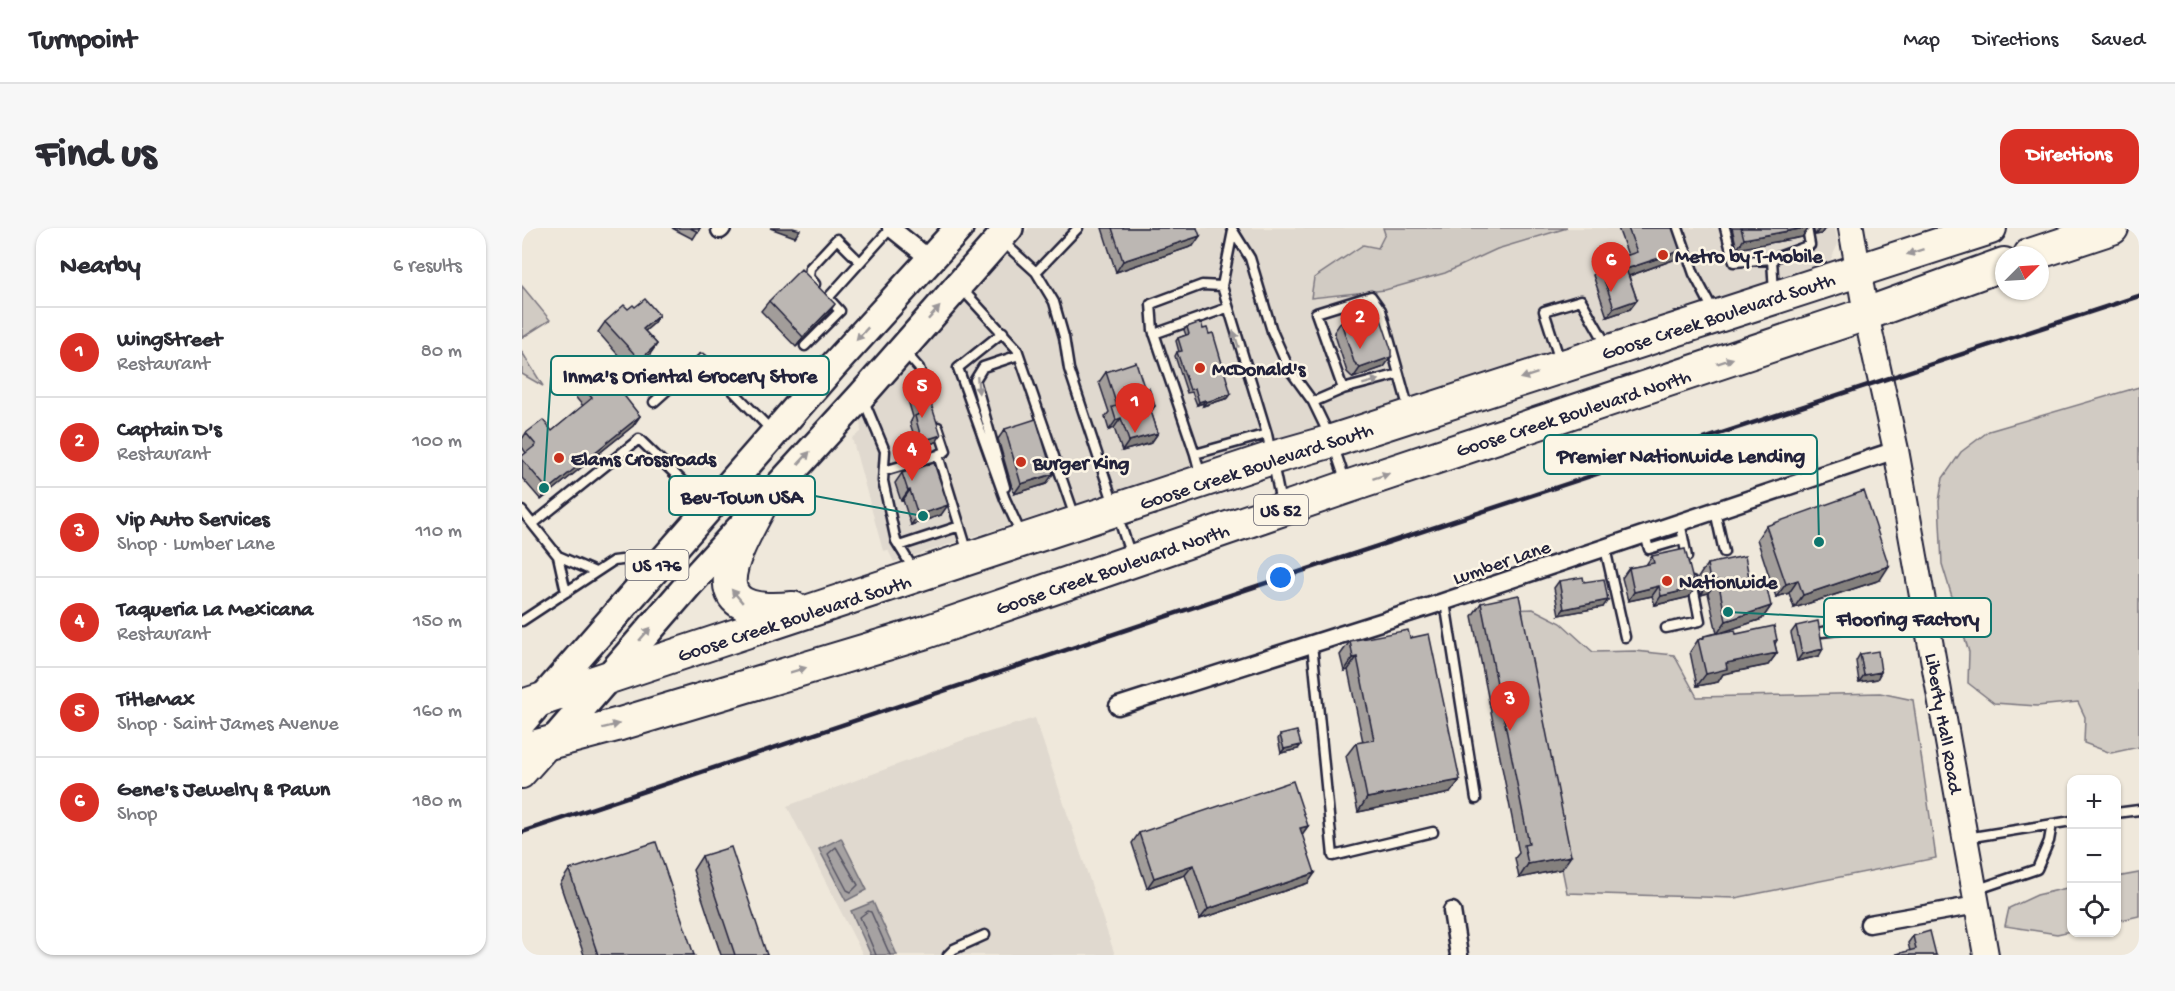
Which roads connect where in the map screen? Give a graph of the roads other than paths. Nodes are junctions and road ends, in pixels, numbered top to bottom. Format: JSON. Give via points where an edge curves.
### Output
{"nodes":[{"id":1,"x":891,"y":228,"type":"edge"},
{"id":2,"x":959,"y":228,"type":"edge"},
{"id":3,"x":1078,"y":228,"type":"edge"},
{"id":4,"x":1678,"y":228,"type":"edge"},
{"id":5,"x":1725,"y":228,"type":"edge"},
{"id":6,"x":1807,"y":228,"type":"edge"},
{"id":7,"x":1851,"y":228,"type":"edge"},
{"id":8,"x":1990,"y":228,"type":"edge"},
{"id":9,"x":2112,"y":228,"type":"edge"},
{"id":10,"x":1232,"y":230,"type":"edge"},
{"id":11,"x":1004,"y":233,"type":"edge"},
{"id":12,"x":2049,"y":249,"type":"edge"},
{"id":13,"x":1772,"y":259,"type":"junction"},
{"id":14,"x":931,"y":260,"type":"junction"},
{"id":15,"x":860,"y":262,"type":"junction"},
{"id":16,"x":1995,"y":267,"type":"edge"},
{"id":17,"x":1858,"y":270,"type":"junction"},
{"id":18,"x":1036,"y":272,"type":"junction"},
{"id":19,"x":959,"y":286,"type":"junction"},
{"id":20,"x":1222,"y":286,"type":"junction"},
{"id":21,"x":1775,"y":297,"type":"junction"},
{"id":22,"x":828,"y":298,"type":"junction"},
{"id":23,"x":1227,"y":308,"type":"junction"},
{"id":24,"x":1866,"y":315,"type":"junction"},
{"id":25,"x":1716,"y":316,"type":"junction"},
{"id":26,"x":1003,"y":332,"type":"junction"},
{"id":27,"x":1154,"y":334,"type":"junction"},
{"id":28,"x":805,"y":346,"type":"edge"},
{"id":29,"x":902,"y":349,"type":"junction"},
{"id":30,"x":1610,"y":350,"type":"junction"},
{"id":31,"x":1019,"y":355,"type":"junction"},
{"id":32,"x":1561,"y":365,"type":"junction"},
{"id":33,"x":1399,"y":374,"type":"junction"},
{"id":34,"x":1343,"y":389,"type":"junction"},
{"id":35,"x":862,"y":395,"type":"junction"},
{"id":36,"x":929,"y":399,"type":"edge"},
{"id":37,"x":654,"y":402,"type":"dead end"},
{"id":38,"x":1313,"y":402,"type":"junction"},
{"id":39,"x":1410,"y":414,"type":"junction"},
{"id":40,"x":936,"y":420,"type":"edge"},
{"id":41,"x":774,"y":433,"type":"junction"},
{"id":42,"x":1332,"y":441,"type":"junction"},
{"id":43,"x":1269,"y":446,"type":"junction"},
{"id":44,"x":1896,"y":450,"type":"junction"},
{"id":45,"x":938,"y":455,"type":"junction"},
{"id":46,"x":1199,"y":468,"type":"junction"},
{"id":47,"x":884,"y":471,"type":"junction"},
{"id":48,"x":1347,"y":487,"type":"junction"},
{"id":49,"x":761,"y":504,"type":"junction"},
{"id":50,"x":1007,"y":505,"type":"junction"},
{"id":51,"x":709,"y":507,"type":"junction"},
{"id":52,"x":1282,"y":510,"type":"junction"},
{"id":53,"x":522,"y":511,"type":"edge"},
{"id":54,"x":1715,"y":511,"type":"junction"},
{"id":55,"x":1116,"y":512,"type":"junction"},
{"id":56,"x":533,"y":524,"type":"junction"},
{"id":57,"x":1078,"y":524,"type":"junction"},
{"id":58,"x":960,"y":526,"type":"junction"},
{"id":59,"x":1682,"y":531,"type":"junction"},
{"id":60,"x":1025,"y":542,"type":"junction"},
{"id":61,"x":899,"y":546,"type":"junction"},
{"id":62,"x":1605,"y":548,"type":"junction"},
{"id":63,"x":1724,"y":552,"type":"dead end"},
{"id":64,"x":558,"y":556,"type":"junction"},
{"id":65,"x":970,"y":560,"type":"junction"},
{"id":66,"x":1133,"y":561,"type":"junction"},
{"id":67,"x":1688,"y":562,"type":"edge"},
{"id":68,"x":653,"y":570,"type":"junction"},
{"id":69,"x":595,"y":572,"type":"junction"},
{"id":70,"x":1690,"y":574,"type":"edge"},
{"id":71,"x":918,"y":577,"type":"junction"},
{"id":72,"x":566,"y":592,"type":"junction"},
{"id":73,"x":1444,"y":602,"type":"junction"},
{"id":74,"x":833,"y":604,"type":"junction"},
{"id":75,"x":1926,"y":615,"type":"junction"},
{"id":76,"x":522,"y":621,"type":"edge"},
{"id":77,"x":1666,"y":628,"type":"dead end"},
{"id":78,"x":1822,"y":632,"type":"edge"},
{"id":79,"x":1625,"y":637,"type":"dead end"},
{"id":80,"x":1312,"y":644,"type":"junction"},
{"id":81,"x":607,"y":678,"type":"junction"},
{"id":82,"x":1118,"y":706,"type":"dead end"},
{"id":83,"x":529,"y":709,"type":"edge"},
{"id":84,"x":554,"y":740,"type":"junction"},
{"id":85,"x":522,"y":750,"type":"edge"},
{"id":86,"x":522,"y":776,"type":"edge"},
{"id":87,"x":1476,"y":799,"type":"dead end"},
{"id":88,"x":2139,"y":810,"type":"edge"},
{"id":89,"x":2121,"y":812,"type":"edge"},
{"id":90,"x":2067,"y":822,"type":"edge"},
{"id":91,"x":2052,"y":824,"type":"junction"},
{"id":92,"x":1433,"y":832,"type":"dead end"},
{"id":93,"x":1966,"y":838,"type":"junction"},
{"id":94,"x":1976,"y":897,"type":"junction"},
{"id":95,"x":1452,"y":911,"type":"dead end"},
{"id":96,"x":1869,"y":924,"type":"dead end"},
{"id":97,"x":985,"y":935,"type":"dead end"},
{"id":98,"x":948,"y":955,"type":"edge"},
{"id":99,"x":1459,"y":955,"type":"edge"},
{"id":100,"x":1986,"y":955,"type":"edge"}],
"edges":[{"from":1,"to":14,"type":"street"},
{"from":1,"to":15,"type":"lane"},
{"from":2,"to":14,"type":"main road","number":"US 176"},
{"from":3,"to":18,"type":"lane"},
{"from":4,"to":25,"type":"lane","via":[[1694,274]]},
{"from":5,"to":13,"type":"lane","via":[[1734,262]]},
{"from":6,"to":13,"type":"lane","via":[[1810,245]]},
{"from":7,"to":17,"type":"main road","name":"Liberty Hall Road"},
{"from":8,"to":17,"type":"highway","name":"Goose Creek Boulevard South","number":"US 52","one_way":true},
{"from":9,"to":12,"type":"highway"},
{"from":10,"to":20,"type":"lane"},
{"from":10,"to":38,"type":"lane","via":[[1250,258],[1272,331],[1289,369]]},
{"from":11,"to":18,"type":"lane"},
{"from":11,"to":19,"type":"main road","number":"US 176"},
{"from":13,"to":21,"type":"lane"},
{"from":14,"to":41,"type":"main road","number":"US 176","one_way":true},
{"from":15,"to":22,"type":"lane"},
{"from":15,"to":22,"type":"lane","via":[[837,239],[810,268],[809,278]]},
{"from":16,"to":24,"type":"highway","name":"Goose Creek Boulevard North","number":"US 52"},
{"from":17,"to":21,"type":"highway","name":"Goose Creek Boulevard South","number":"US 52"},
{"from":17,"to":24,"type":"main road","name":"Liberty Hall Road"},
{"from":18,"to":55,"type":"lane","via":[[1054,302],[1070,369]]},
{"from":19,"to":26,"type":"lane"},
{"from":29,"to":19,"type":"main road","number":"US 176","one_way":true},
{"from":20,"to":23,"type":"lane"},
{"from":20,"to":27,"type":"lane","via":[[1202,285],[1151,304]]},
{"from":21,"to":25,"type":"highway","name":"Goose Creek Boulevard South","number":"US 52"},
{"from":22,"to":28,"type":"lane","via":[[840,311]]},
{"from":23,"to":27,"type":"lane"},
{"from":43,"to":23,"type":"lane","one_way":true},
{"from":24,"to":44,"type":"main road","name":"Liberty Hall Road"},
{"from":48,"to":24,"type":"highway","name":"Goose Creek Boulevard North","number":"US 52","one_way":true},
{"from":25,"to":30,"type":"highway","name":"Goose Creek Boulevard South","number":"US 52"},
{"from":26,"to":31,"type":"lane"},
{"from":26,"to":50,"type":"lane","via":[[958,368]]},
{"from":27,"to":46,"type":"lane"},
{"from":29,"to":35,"type":"main road","number":"US 176"},
{"from":29,"to":36,"type":"lane","via":[[919,368]]},
{"from":30,"to":32,"type":"highway","name":"Goose Creek Boulevard South","number":"US 52"},
{"from":30,"to":32,"type":"lane","via":[[1581,300],[1544,311]]},
{"from":31,"to":50,"type":"lane","one_way":true,"via":[[983,367],[975,380],[1002,471]]},
{"from":31,"to":57,"type":"lane"},
{"from":32,"to":39,"type":"highway","name":"Goose Creek Boulevard South","number":"US 52","one_way":true},
{"from":34,"to":33,"type":"lane","one_way":true},
{"from":33,"to":34,"type":"lane","via":[[1381,310],[1371,296],[1316,314]]},
{"from":33,"to":39,"type":"lane"},
{"from":34,"to":38,"type":"lane"},
{"from":35,"to":47,"type":"lane","via":[[885,451]]},
{"from":49,"to":35,"type":"main road","number":"US 176","one_way":true},
{"from":37,"to":41,"type":"lane","via":[[702,359]]},
{"from":38,"to":42,"type":"lane"},
{"from":39,"to":42,"type":"highway","name":"Goose Creek Boulevard South","number":"US 52"},
{"from":40,"to":45,"type":"lane","via":[[946,451]]},
{"from":41,"to":51,"type":"main road","number":"US 176"},
{"from":42,"to":43,"type":"highway","name":"Goose Creek Boulevard South","number":"US 52"},
{"from":42,"to":48,"type":"lane"},
{"from":43,"to":46,"type":"highway","name":"Goose Creek Boulevard South","number":"US 52"},
{"from":43,"to":52,"type":"lane"},
{"from":44,"to":54,"type":"street","name":"Lumber Lane"},
{"from":44,"to":75,"type":"main road","name":"Liberty Hall Road"},
{"from":45,"to":47,"type":"lane"},
{"from":45,"to":58,"type":"lane"},
{"from":46,"to":55,"type":"highway","name":"Goose Creek Boulevard South","number":"US 52"},
{"from":47,"to":61,"type":"lane"},
{"from":48,"to":52,"type":"highway","name":"Goose Creek Boulevard North","number":"US 52"},
{"from":74,"to":49,"type":"highway","one_way":true,"via":[[776,610],[751,608],[738,602],[728,575],[733,555]]},
{"from":81,"to":49,"type":"main road","number":"US 176","one_way":true},
{"from":50,"to":60,"type":"lane"},
{"from":51,"to":56,"type":"lane","via":[[639,439]]},
{"from":51,"to":68,"type":"main road","number":"US 176"},
{"from":52,"to":66,"type":"highway","name":"Goose Creek Boulevard North","number":"US 52"},
{"from":53,"to":56,"type":"lane"},
{"from":54,"to":59,"type":"street","name":"Lumber Lane"},
{"from":54,"to":63,"type":"lane"},
{"from":55,"to":57,"type":"highway","name":"Goose Creek Boulevard South","number":"US 52"},
{"from":55,"to":66,"type":"lane"},
{"from":56,"to":64,"type":"lane"},
{"from":57,"to":60,"type":"highway","name":"Goose Creek Boulevard South","number":"US 52"},
{"from":58,"to":61,"type":"lane"},
{"from":58,"to":65,"type":"lane"},
{"from":59,"to":62,"type":"street","name":"Lumber Lane","via":[[1645,535]]},
{"from":59,"to":67,"type":"lane"},
{"from":60,"to":65,"type":"highway","name":"Goose Creek Boulevard South","number":"US 52"},
{"from":61,"to":71,"type":"lane"},
{"from":62,"to":73,"type":"street","name":"Lumber Lane"},
{"from":62,"to":79,"type":"lane"},
{"from":64,"to":69,"type":"lane"},
{"from":64,"to":72,"type":"lane"},
{"from":65,"to":71,"type":"highway","name":"Goose Creek Boulevard South","number":"US 52"},
{"from":84,"to":66,"type":"highway","name":"Goose Creek Boulevard North","number":"US 52","one_way":true,"via":[[620,724],[923,633]]},
{"from":68,"to":69,"type":"lane","via":[[631,559],[613,561]]},
{"from":68,"to":83,"type":"main road","number":"US 176"},
{"from":69,"to":72,"type":"lane"},
{"from":70,"to":77,"type":"lane","via":[[1700,621]]},
{"from":71,"to":74,"type":"highway","name":"Goose Creek Boulevard South","number":"US 52"},
{"from":72,"to":76,"type":"lane"},
{"from":73,"to":80,"type":"street","name":"Lumber Lane"},
{"from":73,"to":87,"type":"lane"},
{"from":74,"to":81,"type":"highway","name":"Goose Creek Boulevard South","number":"US 52"},
{"from":75,"to":78,"type":"lane","via":[[1904,622]]},
{"from":75,"to":93,"type":"main road","name":"Liberty Hall Road"},
{"from":80,"to":82,"type":"street","name":"Lumber Lane"},
{"from":80,"to":92,"type":"lane","via":[[1333,855]]},
{"from":81,"to":83,"type":"highway","name":"Goose Creek Boulevard South","number":"US 52"},
{"from":81,"to":84,"type":"main road","number":"US 176"},
{"from":84,"to":85,"type":"highway","name":"Goose Creek Boulevard North","number":"US 52"},
{"from":84,"to":86,"type":"main road"},
{"from":88,"to":89,"type":"lane"},
{"from":90,"to":91,"type":"lane"},
{"from":91,"to":93,"type":"lane"},
{"from":91,"to":94,"type":"lane","via":[[2037,869]]},
{"from":93,"to":94,"type":"main road","name":"Liberty Hall Road"},
{"from":94,"to":96,"type":"street"},
{"from":94,"to":100,"type":"main road","name":"Liberty Hall Road"},
{"from":95,"to":99,"type":"street"},
{"from":97,"to":98,"type":"lane"}]}
